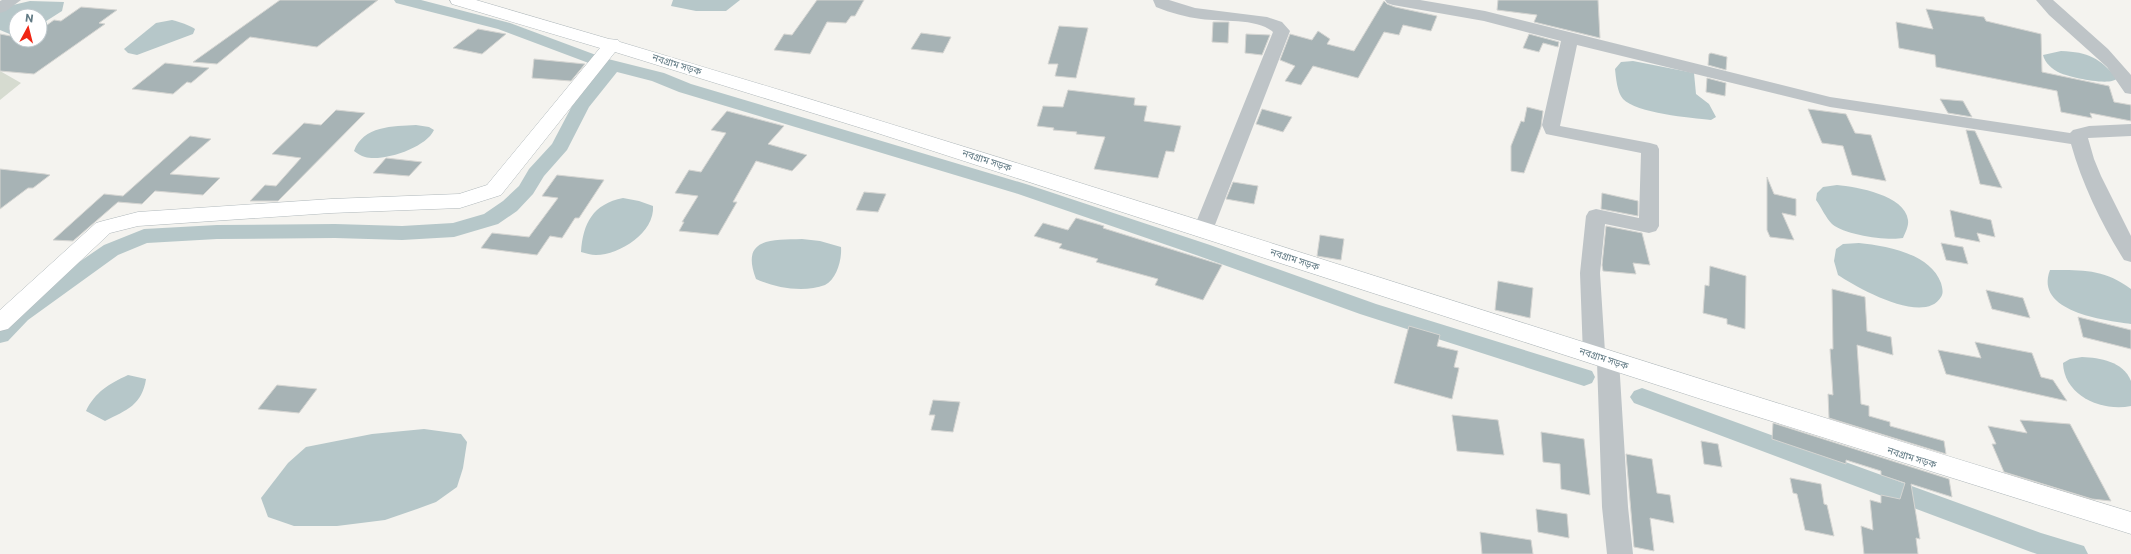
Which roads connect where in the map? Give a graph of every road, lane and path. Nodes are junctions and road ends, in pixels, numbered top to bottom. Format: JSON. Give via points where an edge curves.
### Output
{"nodes":[{"id":1,"x":13,"y":0,"type":"edge"},
{"id":2,"x":458,"y":0,"type":"edge"},
{"id":3,"x":1161,"y":0,"type":"edge"},
{"id":4,"x":1393,"y":0,"type":"edge"},
{"id":5,"x":2044,"y":0,"type":"edge"},
{"id":6,"x":0,"y":8,"type":"edge"},
{"id":7,"x":1570,"y":37,"type":"junction"},
{"id":8,"x":609,"y":48,"type":"junction"},
{"id":9,"x":2131,"y":89,"type":"edge"},
{"id":10,"x":2131,"y":130,"type":"edge"},
{"id":11,"x":2078,"y":140,"type":"junction"},
{"id":12,"x":1203,"y":230,"type":"junction"},
{"id":13,"x":2131,"y":255,"type":"edge"},
{"id":14,"x":0,"y":323,"type":"edge"},
{"id":15,"x":1601,"y":358,"type":"junction"},
{"id":16,"x":2131,"y":522,"type":"edge"},
{"id":17,"x":1620,"y":554,"type":"edge"}],
"edges":[{"from":1,"to":6,"type":"street"},
{"from":2,"to":8,"type":"main road","name":"নবগ্রাম সড়ক"},
{"from":3,"to":12,"type":"street","via":[[1162,4],[1175,9],[1265,22],[1282,31]]},
{"from":4,"to":7,"type":"street","via":[[1485,16]]},
{"from":5,"to":9,"type":"street","via":[[2057,14],[2098,47],[2126,78]]},
{"from":7,"to":11,"type":"street","via":[[1830,102]]},
{"from":7,"to":15,"type":"street","via":[[1552,130],[1650,149],[1649,226],[1596,216],[1590,273]]},
{"from":8,"to":12,"type":"main road","name":"নবগ্রাম সড়ক","via":[[920,139]]},
{"from":8,"to":14,"type":"main road","via":[[494,190],[460,201],[331,206],[138,219],[103,228]]},
{"from":10,"to":11,"type":"street","via":[[2089,132],[2079,134]]},
{"from":11,"to":13,"type":"street","via":[[2090,174]]},
{"from":12,"to":15,"type":"main road","name":"নবগ্রাম সড়ক"},
{"from":15,"to":16,"type":"main road","name":"নবগ্রাম সড়ক","via":[[1897,453]]},
{"from":15,"to":17,"type":"street"}]}
